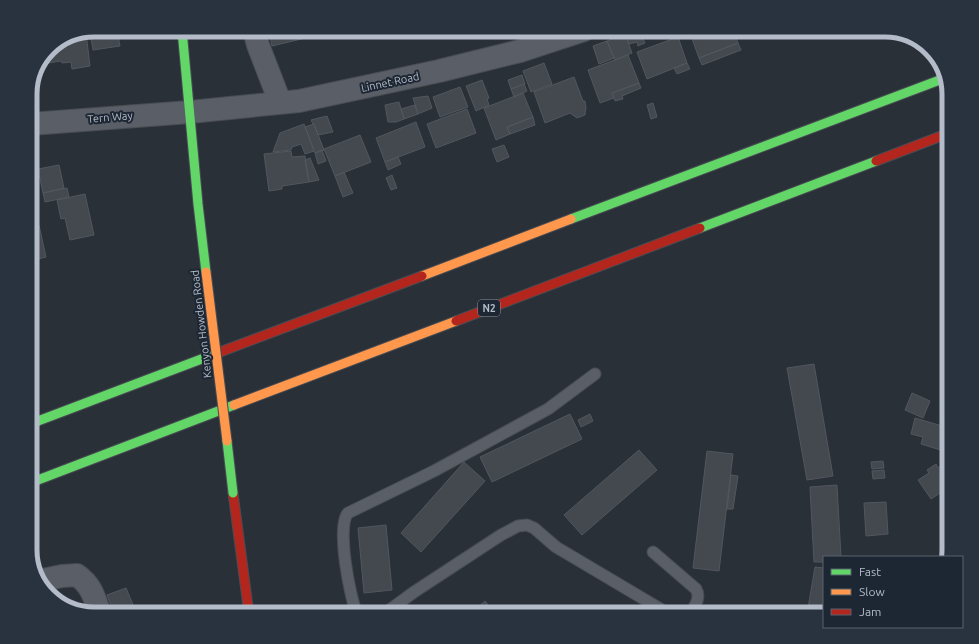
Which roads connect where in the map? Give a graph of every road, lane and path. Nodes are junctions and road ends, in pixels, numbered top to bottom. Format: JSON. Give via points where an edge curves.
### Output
{"nodes":[{"id":1,"x":183,"y":37,"type":"edge"},
{"id":2,"x":256,"y":37,"type":"edge"},
{"id":3,"x":563,"y":37,"type":"edge"},
{"id":4,"x":940,"y":80,"type":"edge"},
{"id":5,"x":280,"y":102,"type":"junction"},
{"id":6,"x":190,"y":112,"type":"junction"},
{"id":7,"x":37,"y":123,"type":"edge"},
{"id":8,"x":942,"y":136,"type":"edge"},
{"id":9,"x":595,"y":374,"type":"dead end"},
{"id":10,"x":37,"y":421,"type":"edge"},
{"id":11,"x":37,"y":480,"type":"edge"},
{"id":12,"x":653,"y":552,"type":"dead end"},
{"id":13,"x":45,"y":579,"type":"edge"},
{"id":14,"x":98,"y":607,"type":"edge"},
{"id":15,"x":248,"y":607,"type":"edge"},
{"id":16,"x":354,"y":607,"type":"edge"},
{"id":17,"x":394,"y":607,"type":"edge"},
{"id":18,"x":657,"y":607,"type":"edge"},
{"id":19,"x":694,"y":607,"type":"edge"}],
"edges":[{"from":1,"to":6,"type":"main road","name":"Kenyon Howden Road"},
{"from":2,"to":5,"type":"street"},
{"from":3,"to":5,"type":"street","name":"Linnet Road","via":[[520,51],[439,71],[306,100]]},
{"from":4,"to":10,"type":"main road"},
{"from":5,"to":6,"type":"street","name":"Linnet Road"},
{"from":6,"to":7,"type":"street","name":"Tern Way"},
{"from":6,"to":15,"type":"main road","name":"Kenyon Howden Road","bridge":true,"via":[[198,204]]},
{"from":8,"to":11,"type":"main road","number":"N2"},
{"from":9,"to":16,"type":"lane","via":[[548,409],[434,471],[348,513],[344,537],[347,575]]},
{"from":12,"to":19,"type":"lane","via":[[696,589],[698,593]]},
{"from":13,"to":14,"type":"street","via":[[77,575],[86,581]]},
{"from":17,"to":18,"type":"lane","via":[[506,532],[527,525],[556,547]]}]}
